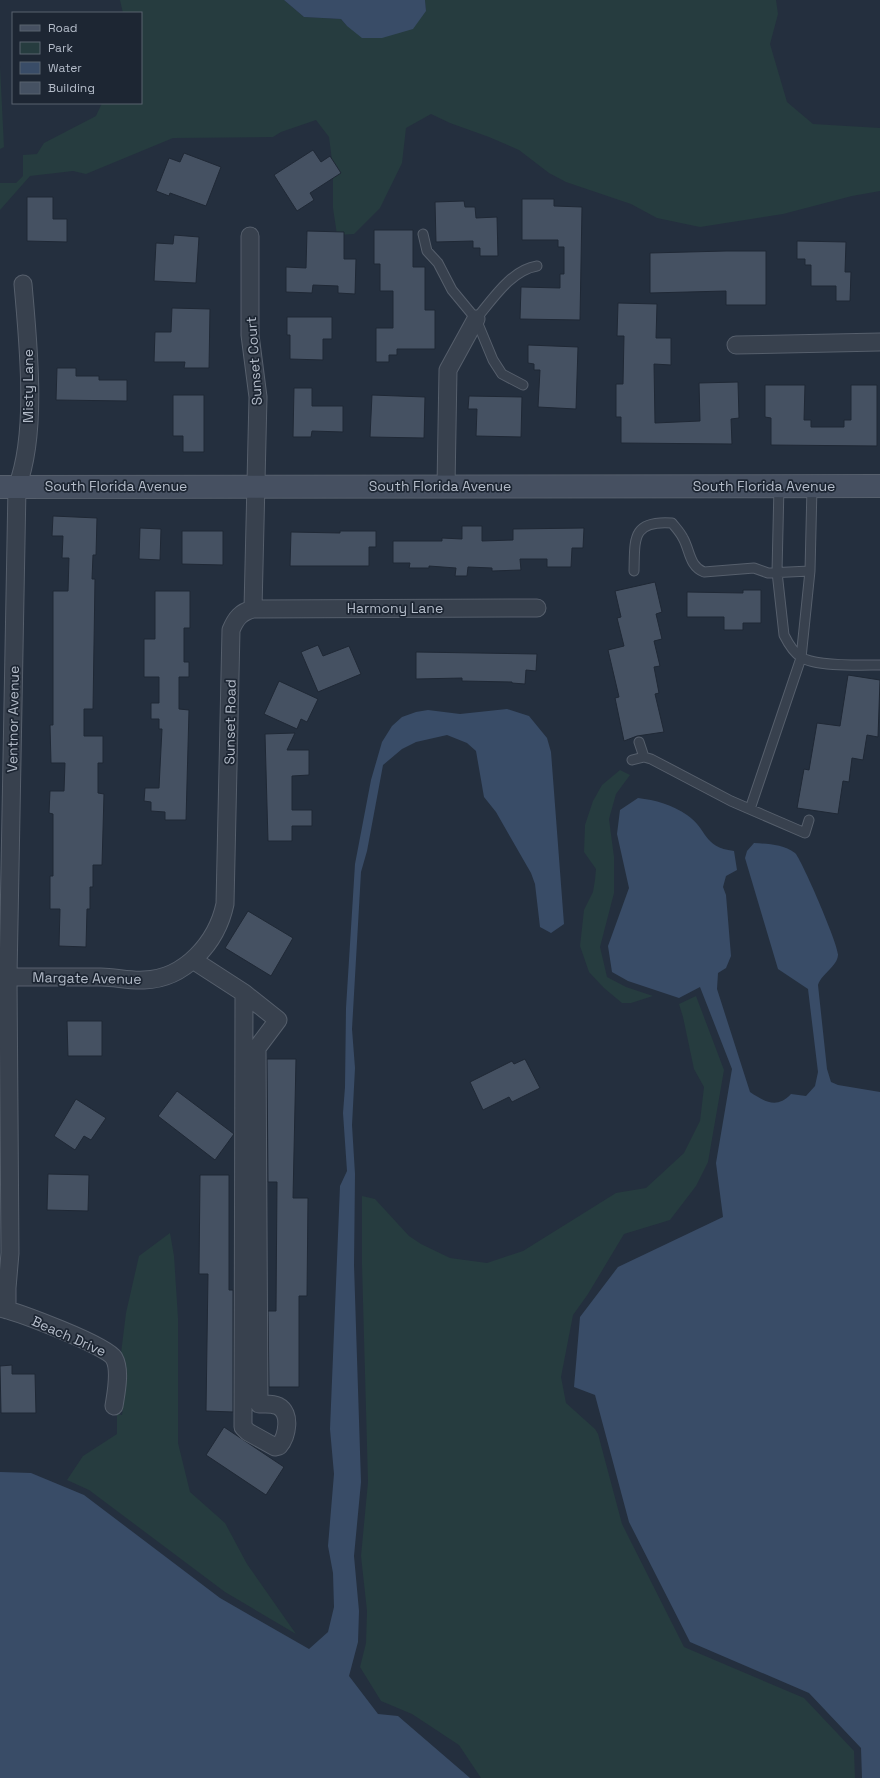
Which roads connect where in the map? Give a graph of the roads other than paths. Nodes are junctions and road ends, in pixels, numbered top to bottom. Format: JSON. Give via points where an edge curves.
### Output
{"nodes":[{"id":1,"x":423,"y":234,"type":"dead end"},
{"id":2,"x":250,"y":236,"type":"dead end"},
{"id":3,"x":537,"y":266,"type":"dead end"},
{"id":4,"x":23,"y":284,"type":"dead end"},
{"id":5,"x":476,"y":319,"type":"junction"},
{"id":6,"x":880,"y":342,"type":"edge"},
{"id":7,"x":736,"y":345,"type":"dead end"},
{"id":8,"x":523,"y":385,"type":"dead end"},
{"id":9,"x":255,"y":486,"type":"junction"},
{"id":10,"x":446,"y":486,"type":"junction"},
{"id":11,"x":779,"y":486,"type":"junction"},
{"id":12,"x":880,"y":486,"type":"edge"},
{"id":13,"x":9,"y":487,"type":"edge"},
{"id":14,"x":812,"y":487,"type":"junction"},
{"id":15,"x":634,"y":571,"type":"dead end"},
{"id":16,"x":810,"y":571,"type":"junction"},
{"id":17,"x":777,"y":572,"type":"junction"},
{"id":18,"x":537,"y":608,"type":"dead end"},
{"id":19,"x":253,"y":609,"type":"junction"},
{"id":20,"x":801,"y":658,"type":"junction"},
{"id":21,"x":878,"y":665,"type":"edge"},
{"id":22,"x":876,"y":674,"type":"dead end"},
{"id":23,"x":639,"y":742,"type":"dead end"},
{"id":24,"x":644,"y":758,"type":"junction"},
{"id":25,"x":632,"y":760,"type":"dead end"},
{"id":26,"x":750,"y":809,"type":"junction"},
{"id":27,"x":810,"y":820,"type":"dead end"},
{"id":28,"x":193,"y":960,"type":"junction"},
{"id":29,"x":4,"y":977,"type":"edge"},
{"id":30,"x":244,"y":993,"type":"junction"},
{"id":31,"x":4,"y":1309,"type":"edge"},
{"id":32,"x":114,"y":1406,"type":"dead end"}],
"edges":[{"from":1,"to":5,"type":"lane","via":[[427,251],[438,263],[452,290]]},
{"from":2,"to":9,"type":"street","name":"Sunset Court","via":[[250,335],[258,397]]},
{"from":3,"to":5,"type":"lane","via":[[527,268],[510,281]]},
{"from":4,"to":13,"type":"street","name":"Misty Lane","via":[[29,406],[24,469]]},
{"from":5,"to":8,"type":"lane","via":[[493,360],[502,374]]},
{"from":5,"to":10,"type":"street","via":[[448,370]]},
{"from":6,"to":7,"type":"street"},
{"from":9,"to":10,"type":"street","name":"South Florida Avenue"},
{"from":9,"to":13,"type":"street","name":"South Florida Avenue"},
{"from":9,"to":19,"type":"street"},
{"from":10,"to":11,"type":"street","name":"South Florida Avenue"},
{"from":11,"to":14,"type":"street","name":"South Florida Avenue"},
{"from":11,"to":17,"type":"lane"},
{"from":12,"to":14,"type":"street","name":"South Florida Avenue"},
{"from":13,"to":29,"type":"street","name":"Ventnor Avenue"},
{"from":14,"to":16,"type":"lane"},
{"from":15,"to":17,"type":"lane","via":[[635,540],[638,532],[647,526],[662,522],[672,523],[679,531],[698,570],[704,572],[754,568],[763,573]]},
{"from":16,"to":17,"type":"lane"},
{"from":16,"to":20,"type":"lane"},
{"from":17,"to":20,"type":"lane","via":[[784,635]]},
{"from":18,"to":19,"type":"street","name":"Harmony Lane"},
{"from":19,"to":28,"type":"street","name":"Sunset Road","via":[[239,616],[231,630],[226,904],[215,932]]},
{"from":20,"to":21,"type":"lane","via":[[834,664]]},
{"from":20,"to":26,"type":"lane"},
{"from":21,"to":22,"type":"lane"},
{"from":23,"to":24,"type":"lane"},
{"from":24,"to":25,"type":"lane"},
{"from":24,"to":26,"type":"lane"},
{"from":26,"to":27,"type":"lane","via":[[805,833]]},
{"from":28,"to":29,"type":"street","name":"Margate Avenue","via":[[173,973],[144,981],[104,977]]},
{"from":28,"to":30,"type":"street"},
{"from":29,"to":31,"type":"street","name":"Ventnor Avenue","via":[[10,1253]]},
{"from":30,"to":30,"type":"street","via":[[243,1427],[275,1447],[279,1446],[285,1437],[285,1414],[282,1408],[276,1405],[259,1404],[257,1048],[278,1020]]},
{"from":31,"to":32,"type":"street","name":"Beach Drive","via":[[96,1345],[112,1355],[117,1366]]}]}
